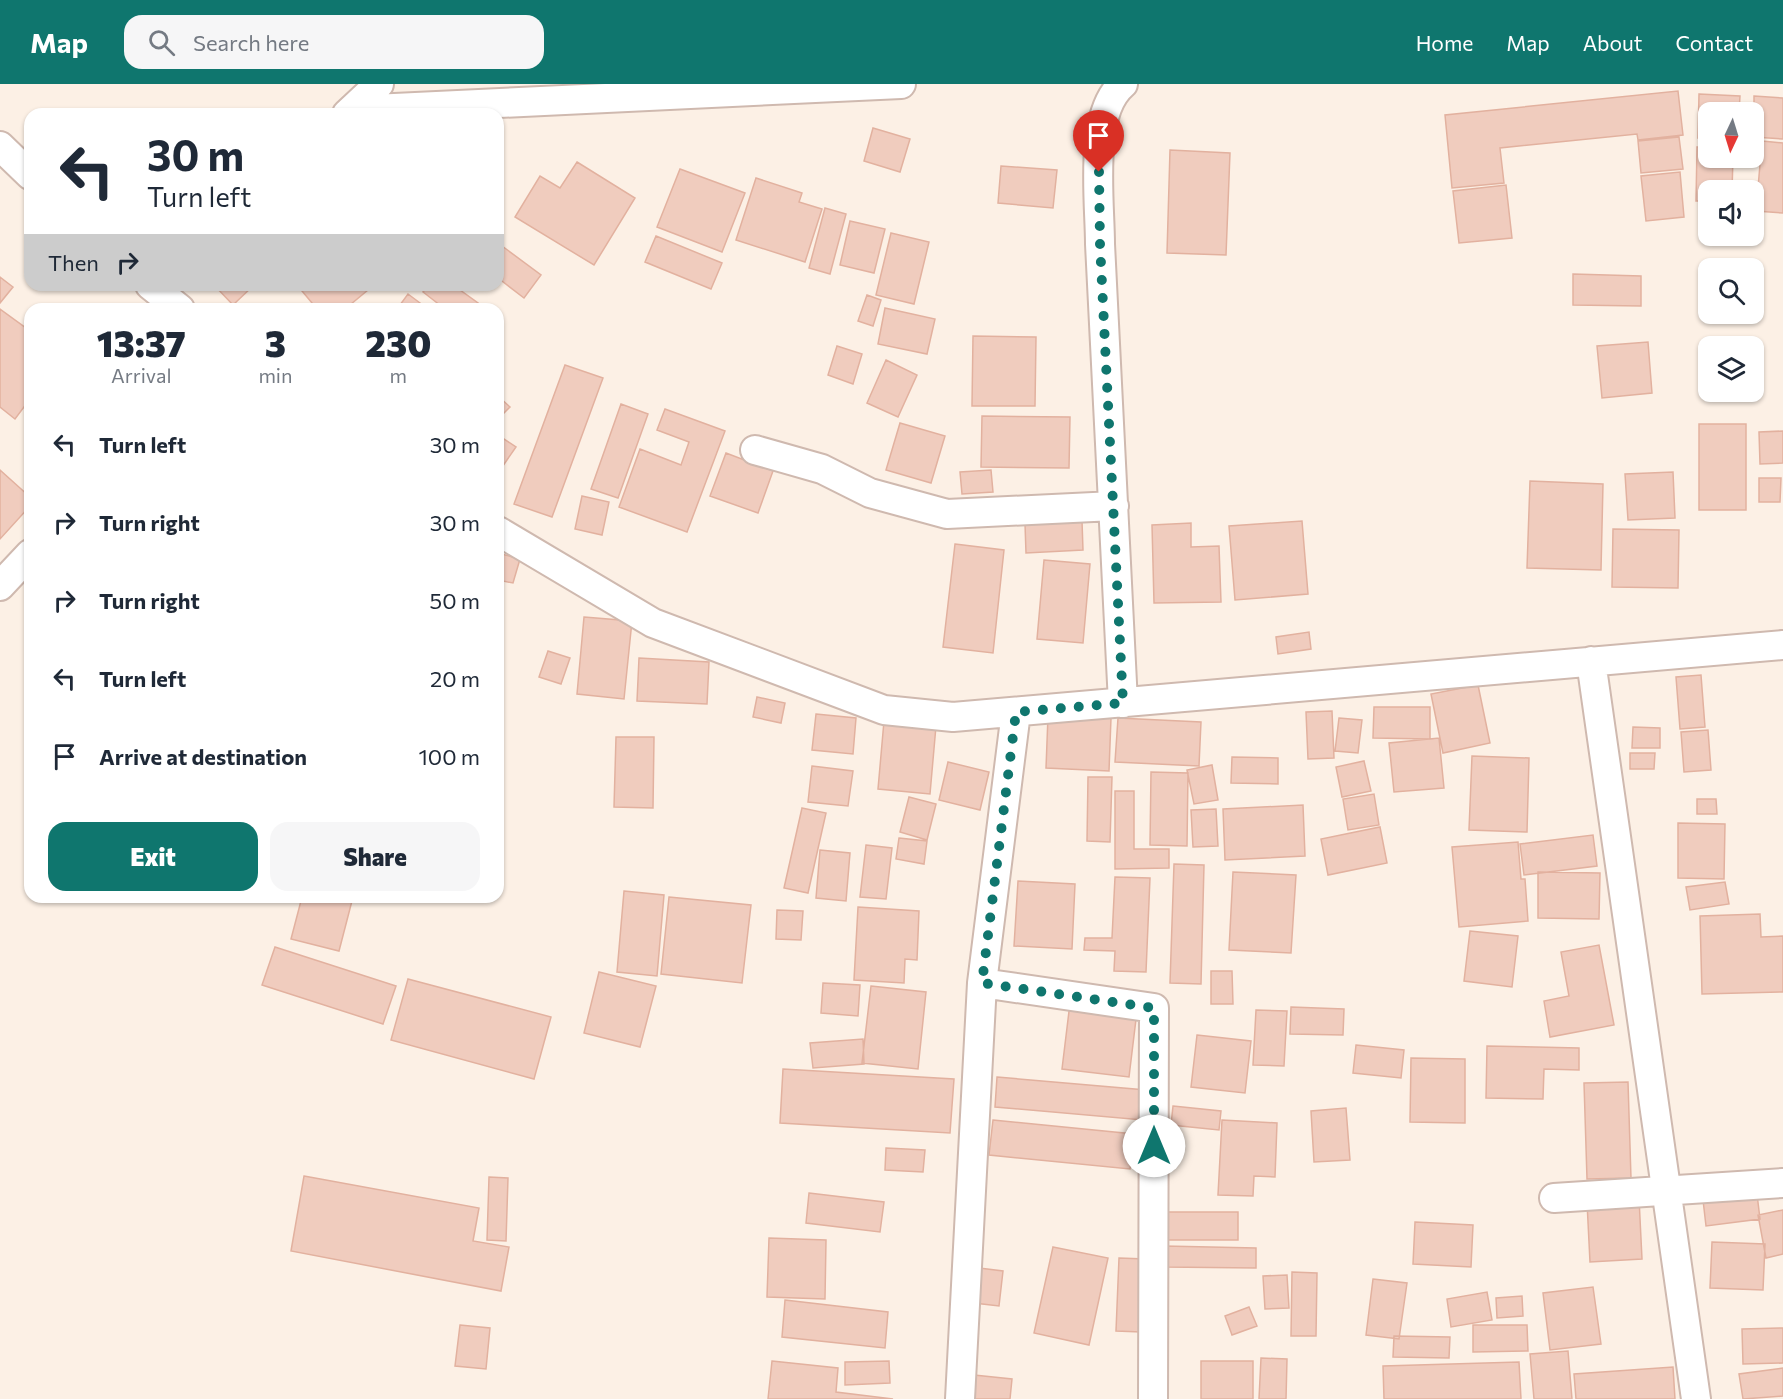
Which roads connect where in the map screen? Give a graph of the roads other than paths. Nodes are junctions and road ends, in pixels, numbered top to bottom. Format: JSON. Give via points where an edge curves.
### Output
{"nodes":[{"id":1,"x":379,"y":84,"type":"edge"},
{"id":2,"x":901,"y":84,"type":"edge"},
{"id":3,"x":1123,"y":84,"type":"edge"},
{"id":4,"x":353,"y":108,"type":"edge"},
{"id":5,"x":428,"y":108,"type":"edge"},
{"id":6,"x":0,"y":146,"type":"edge"},
{"id":7,"x":24,"y":169,"type":"edge"},
{"id":8,"x":160,"y":291,"type":"edge"},
{"id":9,"x":173,"y":303,"type":"edge"},
{"id":10,"x":755,"y":450,"type":"dead end"},
{"id":11,"x":1114,"y":506,"type":"junction"},
{"id":12,"x":504,"y":535,"type":"edge"},
{"id":13,"x":24,"y":560,"type":"edge"},
{"id":14,"x":0,"y":586,"type":"edge"},
{"id":15,"x":1783,"y":645,"type":"edge"},
{"id":16,"x":1591,"y":661,"type":"junction"},
{"id":17,"x":1123,"y":703,"type":"junction"},
{"id":18,"x":1016,"y":712,"type":"junction"},
{"id":19,"x":982,"y":983,"type":"junction"},
{"id":20,"x":1783,"y":1183,"type":"edge"},
{"id":21,"x":1668,"y":1191,"type":"junction"},
{"id":22,"x":1554,"y":1198,"type":"dead end"},
{"id":23,"x":960,"y":1399,"type":"edge"},
{"id":24,"x":1153,"y":1399,"type":"edge"},
{"id":25,"x":1696,"y":1399,"type":"edge"}],
"edges":[{"from":1,"to":4,"type":"street"},
{"from":2,"to":5,"type":"street"},
{"from":3,"to":11,"type":"street","via":[[1113,92],[1106,107],[1099,172]]},
{"from":6,"to":7,"type":"street"},
{"from":8,"to":9,"type":"street"},
{"from":10,"to":11,"type":"street","via":[[822,469],[870,493],[947,514]]},
{"from":11,"to":17,"type":"street"},
{"from":12,"to":18,"type":"street","via":[[653,623],[817,687],[885,710],[953,717]]},
{"from":13,"to":14,"type":"street"},
{"from":15,"to":16,"type":"street"},
{"from":16,"to":17,"type":"street"},
{"from":16,"to":21,"type":"street"},
{"from":17,"to":18,"type":"street"},
{"from":18,"to":19,"type":"street"},
{"from":19,"to":23,"type":"street"},
{"from":19,"to":24,"type":"street","via":[[1154,1008]]},
{"from":20,"to":21,"type":"street"},
{"from":21,"to":22,"type":"street"},
{"from":21,"to":25,"type":"street"}]}
